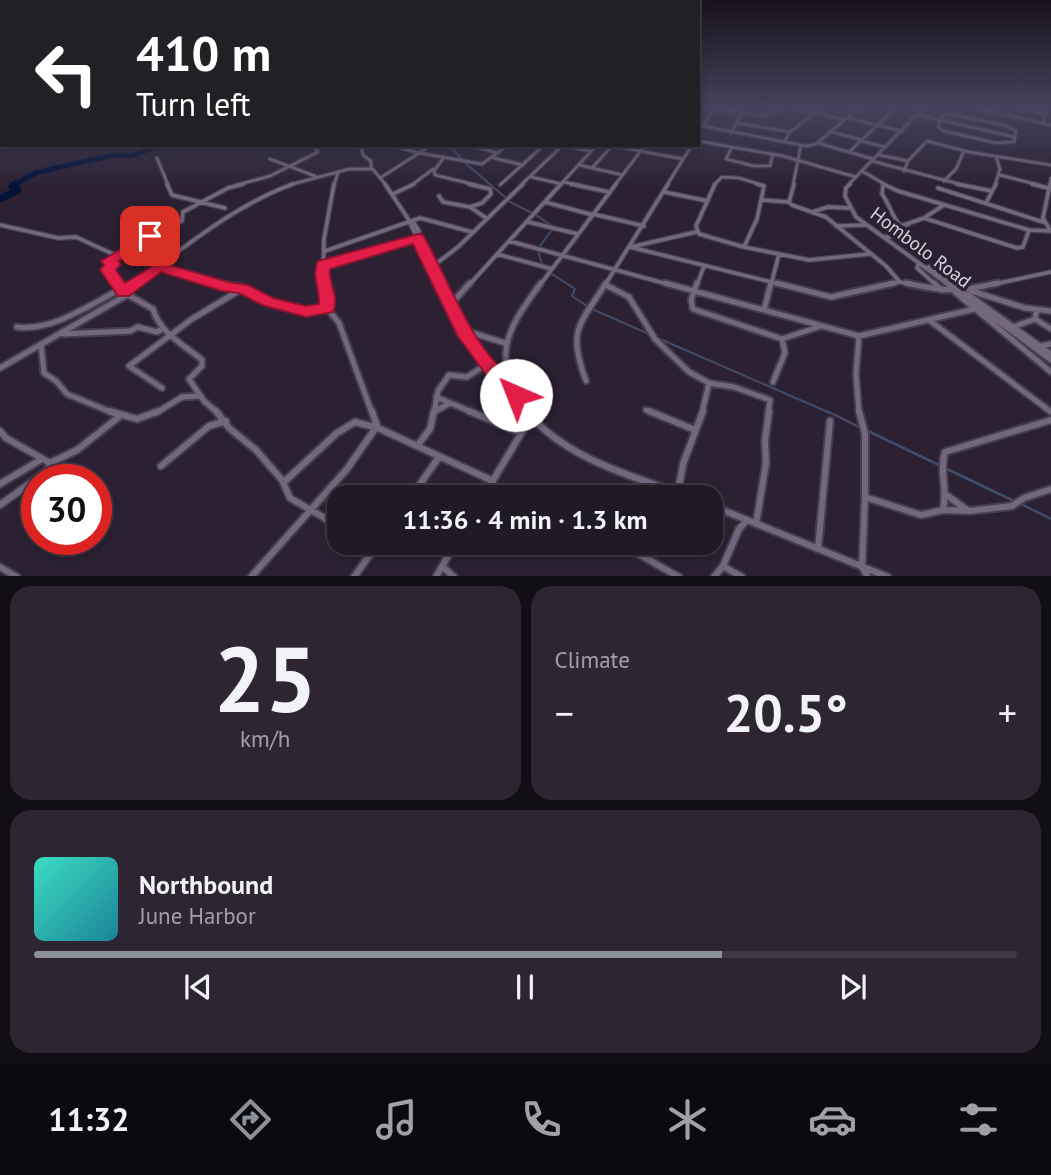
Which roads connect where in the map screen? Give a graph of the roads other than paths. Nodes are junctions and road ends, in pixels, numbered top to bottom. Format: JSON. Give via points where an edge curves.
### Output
{"nodes":[{"id":1,"x":735,"y":134,"type":"edge"},
{"id":2,"x":789,"y":134,"type":"edge"},
{"id":3,"x":829,"y":134,"type":"edge"},
{"id":4,"x":837,"y":134,"type":"edge"},
{"id":5,"x":869,"y":134,"type":"edge"},
{"id":6,"x":899,"y":134,"type":"edge"},
{"id":7,"x":952,"y":134,"type":"edge"},
{"id":8,"x":1000,"y":134,"type":"edge"},
{"id":9,"x":1014,"y":134,"type":"edge"},
{"id":10,"x":1014,"y":137,"type":"junction"},
{"id":11,"x":700,"y":141,"type":"edge"},
{"id":12,"x":731,"y":141,"type":"dead end"},
{"id":13,"x":861,"y":141,"type":"junction"},
{"id":14,"x":784,"y":142,"type":"junction"},
{"id":15,"x":817,"y":143,"type":"junction"},
{"id":16,"x":801,"y":145,"type":"junction"},
{"id":17,"x":314,"y":147,"type":"edge"},
{"id":18,"x":361,"y":147,"type":"edge"},
{"id":19,"x":398,"y":147,"type":"edge"},
{"id":20,"x":427,"y":147,"type":"edge"},
{"id":21,"x":477,"y":147,"type":"edge"},
{"id":22,"x":506,"y":147,"type":"edge"},
{"id":23,"x":542,"y":147,"type":"edge"},
{"id":24,"x":560,"y":147,"type":"edge"},
{"id":25,"x":572,"y":147,"type":"edge"},
{"id":26,"x":595,"y":147,"type":"edge"},
{"id":27,"x":609,"y":147,"type":"edge"},
{"id":28,"x":691,"y":147,"type":"edge"},
{"id":29,"x":730,"y":147,"type":"junction"},
{"id":30,"x":885,"y":147,"type":"junction"},
{"id":31,"x":643,"y":148,"type":"edge"},
{"id":32,"x":591,"y":151,"type":"junction"},
{"id":33,"x":964,"y":151,"type":"junction"},
{"id":34,"x":849,"y":152,"type":"junction"},
{"id":35,"x":1008,"y":152,"type":"dead end"},
{"id":36,"x":419,"y":153,"type":"junction"},
{"id":37,"x":499,"y":153,"type":"junction"},
{"id":38,"x":773,"y":154,"type":"junction"},
{"id":39,"x":878,"y":155,"type":"junction"},
{"id":40,"x":1003,"y":156,"type":"junction"},
{"id":41,"x":444,"y":157,"type":"junction"},
{"id":42,"x":996,"y":157,"type":"junction"},
{"id":43,"x":157,"y":158,"type":"dead end"},
{"id":44,"x":493,"y":158,"type":"junction"},
{"id":45,"x":270,"y":159,"type":"dead end"},
{"id":46,"x":683,"y":159,"type":"junction"},
{"id":47,"x":873,"y":160,"type":"junction"},
{"id":48,"x":800,"y":161,"type":"junction"},
{"id":49,"x":908,"y":161,"type":"junction"},
{"id":50,"x":291,"y":165,"type":"junction"},
{"id":51,"x":523,"y":165,"type":"junction"},
{"id":52,"x":579,"y":165,"type":"junction"},
{"id":53,"x":1051,"y":165,"type":"edge"},
{"id":54,"x":436,"y":168,"type":"junction"},
{"id":55,"x":592,"y":168,"type":"junction"},
{"id":56,"x":372,"y":169,"type":"junction"},
{"id":57,"x":862,"y":171,"type":"junction"},
{"id":58,"x":904,"y":171,"type":"junction"},
{"id":59,"x":338,"y":172,"type":"junction"},
{"id":60,"x":623,"y":175,"type":"junction"},
{"id":61,"x":1000,"y":175,"type":"junction"},
{"id":62,"x":316,"y":176,"type":"junction"},
{"id":63,"x":530,"y":177,"type":"junction"},
{"id":64,"x":856,"y":177,"type":"junction"},
{"id":65,"x":380,"y":178,"type":"junction"},
{"id":66,"x":1051,"y":178,"type":"edge"},
{"id":67,"x":944,"y":181,"type":"junction"},
{"id":68,"x":562,"y":183,"type":"junction"},
{"id":69,"x":521,"y":185,"type":"junction"},
{"id":70,"x":883,"y":186,"type":"junction"},
{"id":71,"x":938,"y":188,"type":"dead end"},
{"id":72,"x":1048,"y":188,"type":"junction"},
{"id":73,"x":992,"y":191,"type":"junction"},
{"id":74,"x":609,"y":192,"type":"junction"},
{"id":75,"x":664,"y":192,"type":"junction"},
{"id":76,"x":393,"y":194,"type":"junction"},
{"id":77,"x":439,"y":196,"type":"dead end"},
{"id":78,"x":761,"y":200,"type":"junction"},
{"id":79,"x":708,"y":201,"type":"junction"},
{"id":80,"x":199,"y":202,"type":"junction"},
{"id":81,"x":545,"y":202,"type":"junction"},
{"id":82,"x":789,"y":202,"type":"junction"},
{"id":83,"x":986,"y":203,"type":"junction"},
{"id":84,"x":944,"y":205,"type":"junction"},
{"id":85,"x":470,"y":207,"type":"junction"},
{"id":86,"x":225,"y":208,"type":"dead end"},
{"id":87,"x":849,"y":208,"type":"junction"},
{"id":88,"x":402,"y":211,"type":"junction"},
{"id":89,"x":814,"y":211,"type":"junction"},
{"id":90,"x":593,"y":215,"type":"junction"},
{"id":91,"x":423,"y":218,"type":"junction"},
{"id":92,"x":486,"y":218,"type":"junction"},
{"id":93,"x":924,"y":218,"type":"junction"},
{"id":94,"x":830,"y":221,"type":"junction"},
{"id":95,"x":411,"y":222,"type":"junction"},
{"id":96,"x":527,"y":222,"type":"junction"},
{"id":97,"x":1043,"y":222,"type":"junction"},
{"id":98,"x":842,"y":224,"type":"junction"},
{"id":99,"x":0,"y":225,"type":"edge"},
{"id":100,"x":868,"y":225,"type":"junction"},
{"id":101,"x":901,"y":225,"type":"junction"},
{"id":102,"x":644,"y":226,"type":"junction"},
{"id":103,"x":836,"y":226,"type":"junction"},
{"id":104,"x":908,"y":226,"type":"junction"},
{"id":105,"x":1029,"y":230,"type":"junction"},
{"id":106,"x":1051,"y":231,"type":"edge"},
{"id":107,"x":696,"y":232,"type":"junction"},
{"id":108,"x":472,"y":233,"type":"junction"},
{"id":109,"x":578,"y":234,"type":"junction"},
{"id":110,"x":416,"y":236,"type":"junction"},
{"id":111,"x":887,"y":237,"type":"junction"},
{"id":112,"x":509,"y":241,"type":"junction"},
{"id":113,"x":630,"y":247,"type":"junction"},
{"id":114,"x":744,"y":247,"type":"junction"},
{"id":115,"x":324,"y":251,"type":"junction"},
{"id":116,"x":496,"y":254,"type":"junction"},
{"id":117,"x":779,"y":254,"type":"junction"},
{"id":118,"x":869,"y":254,"type":"junction"},
{"id":119,"x":116,"y":255,"type":"junction"},
{"id":120,"x":562,"y":255,"type":"junction"},
{"id":121,"x":919,"y":263,"type":"junction"},
{"id":122,"x":323,"y":264,"type":"junction"},
{"id":123,"x":159,"y":266,"type":"junction"},
{"id":124,"x":433,"y":266,"type":"junction"},
{"id":125,"x":704,"y":266,"type":"junction"},
{"id":126,"x":552,"y":269,"type":"junction"},
{"id":127,"x":616,"y":270,"type":"junction"},
{"id":128,"x":1051,"y":271,"type":"edge"},
{"id":129,"x":900,"y":282,"type":"junction"},
{"id":130,"x":771,"y":283,"type":"junction"},
{"id":131,"x":606,"y":285,"type":"junction"},
{"id":132,"x":243,"y":288,"type":"junction"},
{"id":133,"x":694,"y":290,"type":"junction"},
{"id":134,"x":941,"y":291,"type":"junction"},
{"id":135,"x":962,"y":291,"type":"junction"},
{"id":136,"x":124,"y":292,"type":"junction"},
{"id":137,"x":452,"y":303,"type":"junction"},
{"id":138,"x":327,"y":308,"type":"junction"},
{"id":139,"x":976,"y":308,"type":"junction"},
{"id":140,"x":764,"y":310,"type":"junction"},
{"id":141,"x":1051,"y":312,"type":"edge"},
{"id":142,"x":1036,"y":316,"type":"junction"},
{"id":143,"x":929,"y":320,"type":"junction"},
{"id":144,"x":823,"y":326,"type":"junction"},
{"id":145,"x":17,"y":327,"type":"dead end"},
{"id":146,"x":1010,"y":328,"type":"junction"},
{"id":147,"x":163,"y":329,"type":"junction"},
{"id":148,"x":1051,"y":329,"type":"edge"},
{"id":149,"x":463,"y":330,"type":"junction"},
{"id":150,"x":999,"y":330,"type":"junction"},
{"id":151,"x":62,"y":334,"type":"junction"},
{"id":152,"x":172,"y":335,"type":"junction"},
{"id":153,"x":859,"y":336,"type":"junction"},
{"id":154,"x":782,"y":339,"type":"junction"},
{"id":155,"x":505,"y":343,"type":"junction"},
{"id":156,"x":41,"y":344,"type":"junction"},
{"id":157,"x":1051,"y":344,"type":"edge"},
{"id":158,"x":1040,"y":347,"type":"junction"},
{"id":159,"x":1051,"y":354,"type":"edge"},
{"id":160,"x":1051,"y":360,"type":"edge"},
{"id":161,"x":487,"y":364,"type":"junction"},
{"id":162,"x":0,"y":368,"type":"edge"},
{"id":163,"x":1051,"y":372,"type":"edge"},
{"id":164,"x":509,"y":381,"type":"junction"},
{"id":165,"x":586,"y":381,"type":"dead end"},
{"id":166,"x":773,"y":382,"type":"dead end"},
{"id":167,"x":709,"y":383,"type":"junction"},
{"id":168,"x":162,"y":388,"type":"dead end"},
{"id":169,"x":201,"y":396,"type":"junction"},
{"id":170,"x":436,"y":397,"type":"junction"},
{"id":171,"x":450,"y":403,"type":"junction"},
{"id":172,"x":646,"y":410,"type":"dead end"},
{"id":173,"x":1051,"y":412,"type":"edge"},
{"id":174,"x":433,"y":413,"type":"junction"},
{"id":175,"x":121,"y":416,"type":"junction"},
{"id":176,"x":531,"y":417,"type":"junction"},
{"id":177,"x":1051,"y":420,"type":"edge"},
{"id":178,"x":226,"y":421,"type":"junction"},
{"id":179,"x":830,"y":421,"type":"dead end"},
{"id":180,"x":378,"y":428,"type":"junction"},
{"id":181,"x":695,"y":430,"type":"junction"},
{"id":182,"x":0,"y":431,"type":"edge"},
{"id":183,"x":521,"y":433,"type":"junction"},
{"id":184,"x":3,"y":440,"type":"edge"},
{"id":185,"x":417,"y":446,"type":"junction"},
{"id":186,"x":439,"y":457,"type":"junction"},
{"id":187,"x":63,"y":459,"type":"junction"},
{"id":188,"x":46,"y":461,"type":"junction"},
{"id":189,"x":46,"y":464,"type":"edge"},
{"id":190,"x":56,"y":464,"type":"edge"},
{"id":191,"x":161,"y":466,"type":"dead end"},
{"id":192,"x":493,"y":481,"type":"junction"},
{"id":193,"x":284,"y":482,"type":"junction"},
{"id":194,"x":0,"y":484,"type":"edge"},
{"id":195,"x":419,"y":485,"type":"edge"},
{"id":196,"x":490,"y":485,"type":"edge"},
{"id":197,"x":658,"y":485,"type":"edge"},
{"id":198,"x":679,"y":485,"type":"edge"},
{"id":199,"x":1051,"y":489,"type":"edge"},
{"id":200,"x":21,"y":490,"type":"edge"},
{"id":201,"x":948,"y":496,"type":"junction"},
{"id":202,"x":865,"y":498,"type":"junction"},
{"id":203,"x":0,"y":505,"type":"edge"},
{"id":204,"x":309,"y":509,"type":"junction"},
{"id":205,"x":723,"y":510,"type":"edge"},
{"id":206,"x":943,"y":510,"type":"junction"},
{"id":207,"x":969,"y":511,"type":"junction"},
{"id":208,"x":747,"y":520,"type":"junction"},
{"id":209,"x":327,"y":521,"type":"edge"},
{"id":210,"x":756,"y":524,"type":"junction"},
{"id":211,"x":818,"y":549,"type":"junction"},
{"id":212,"x":370,"y":555,"type":"edge"},
{"id":213,"x":449,"y":555,"type":"edge"},
{"id":214,"x":640,"y":555,"type":"edge"},
{"id":215,"x":723,"y":566,"type":"junction"},
{"id":216,"x":0,"y":567,"type":"edge"},
{"id":217,"x":443,"y":567,"type":"junction"},
{"id":218,"x":862,"y":567,"type":"junction"},
{"id":219,"x":17,"y":576,"type":"edge"},
{"id":220,"x":251,"y":576,"type":"edge"},
{"id":221,"x":354,"y":576,"type":"edge"},
{"id":222,"x":436,"y":576,"type":"edge"},
{"id":223,"x":454,"y":576,"type":"edge"},
{"id":224,"x":679,"y":576,"type":"edge"},
{"id":225,"x":713,"y":576,"type":"edge"},
{"id":226,"x":742,"y":576,"type":"edge"},
{"id":227,"x":868,"y":576,"type":"edge"},
{"id":228,"x":888,"y":576,"type":"edge"}],
"edges":[{"from":1,"to":14,"type":"street"},
{"from":2,"to":14,"type":"street"},
{"from":3,"to":15,"type":"street"},
{"from":4,"to":13,"type":"street"},
{"from":5,"to":13,"type":"street"},
{"from":6,"to":30,"type":"street"},
{"from":7,"to":10,"type":"street","via":[[1008,145]]},
{"from":8,"to":10,"type":"street"},
{"from":9,"to":10,"type":"street"},
{"from":11,"to":29,"type":"street"},
{"from":12,"to":29,"type":"street"},
{"from":13,"to":30,"type":"street"},
{"from":13,"to":34,"type":"street"},
{"from":14,"to":16,"type":"street"},
{"from":15,"to":16,"type":"street"},
{"from":15,"to":34,"type":"street"},
{"from":16,"to":48,"type":"street"},
{"from":17,"to":50,"type":"street","via":[[318,152]]},
{"from":18,"to":56,"type":"street"},
{"from":19,"to":36,"type":"street"},
{"from":20,"to":36,"type":"street"},
{"from":21,"to":37,"type":"street"},
{"from":22,"to":37,"type":"street"},
{"from":23,"to":51,"type":"street"},
{"from":24,"to":63,"type":"street"},
{"from":25,"to":32,"type":"street"},
{"from":26,"to":32,"type":"street"},
{"from":27,"to":55,"type":"street"},
{"from":28,"to":46,"type":"street"},
{"from":29,"to":38,"type":"street"},
{"from":29,"to":38,"type":"street","via":[[726,159],[754,166],[770,166]]},
{"from":30,"to":39,"type":"street"},
{"from":31,"to":46,"type":"street"},
{"from":31,"to":60,"type":"street"},
{"from":32,"to":52,"type":"street"},
{"from":33,"to":42,"type":"street"},
{"from":33,"to":49,"type":"street","via":[[928,141]]},
{"from":33,"to":67,"type":"street"},
{"from":34,"to":47,"type":"street"},
{"from":35,"to":40,"type":"street"},
{"from":36,"to":41,"type":"street"},
{"from":36,"to":65,"type":"street"},
{"from":37,"to":44,"type":"street"},
{"from":38,"to":48,"type":"street"},
{"from":39,"to":47,"type":"street"},
{"from":39,"to":49,"type":"street"},
{"from":40,"to":42,"type":"street"},
{"from":40,"to":53,"type":"street"},
{"from":41,"to":44,"type":"street","via":[[482,164]]},
{"from":41,"to":54,"type":"street"},
{"from":42,"to":61,"type":"street"},
{"from":43,"to":80,"type":"street","via":[[172,195]]},
{"from":44,"to":51,"type":"street"},
{"from":45,"to":50,"type":"street"},
{"from":46,"to":75,"type":"street"},
{"from":47,"to":57,"type":"street"},
{"from":47,"to":58,"type":"street"},
{"from":48,"to":64,"type":"street"},
{"from":48,"to":82,"type":"street"},
{"from":49,"to":58,"type":"street"},
{"from":50,"to":62,"type":"street"},
{"from":50,"to":80,"type":"street"},
{"from":51,"to":69,"type":"street","via":[[502,183]]},
{"from":52,"to":55,"type":"street"},
{"from":52,"to":68,"type":"street"},
{"from":54,"to":76,"type":"street"},
{"from":54,"to":85,"type":"street","via":[[435,175],[490,189],[486,199]]},
{"from":55,"to":60,"type":"street"},
{"from":56,"to":59,"type":"street","via":[[354,166]]},
{"from":56,"to":65,"type":"street"},
{"from":57,"to":64,"type":"street"},
{"from":57,"to":70,"type":"street"},
{"from":58,"to":67,"type":"street"},
{"from":59,"to":62,"type":"street"},
{"from":59,"to":115,"type":"street","via":[[329,200]]},
{"from":60,"to":74,"type":"street"},
{"from":61,"to":72,"type":"street"},
{"from":61,"to":73,"type":"street"},
{"from":62,"to":123,"type":"street","via":[[244,205]]},
{"from":63,"to":68,"type":"street"},
{"from":63,"to":69,"type":"street"},
{"from":64,"to":87,"type":"street","name":"Hombolo Road","via":[[845,191]]},
{"from":65,"to":76,"type":"street"},
{"from":66,"to":72,"type":"street"},
{"from":67,"to":73,"type":"street"},
{"from":68,"to":74,"type":"street"},
{"from":68,"to":81,"type":"street"},
{"from":69,"to":92,"type":"street"},
{"from":70,"to":84,"type":"street"},
{"from":70,"to":101,"type":"street","via":[[890,213]]},
{"from":71,"to":83,"type":"street"},
{"from":72,"to":97,"type":"street"},
{"from":73,"to":83,"type":"street"},
{"from":74,"to":90,"type":"street"},
{"from":75,"to":79,"type":"street"},
{"from":75,"to":102,"type":"street"},
{"from":76,"to":88,"type":"street"},
{"from":77,"to":85,"type":"street","via":[[443,202]]},
{"from":78,"to":79,"type":"street","via":[[761,184],[722,177]]},
{"from":78,"to":82,"type":"street"},
{"from":78,"to":114,"type":"street"},
{"from":79,"to":107,"type":"street"},
{"from":80,"to":86,"type":"street"},
{"from":80,"to":119,"type":"street","via":[[183,212],[182,221]]},
{"from":81,"to":90,"type":"street"},
{"from":81,"to":96,"type":"street"},
{"from":82,"to":89,"type":"street"},
{"from":83,"to":97,"type":"street"},
{"from":84,"to":93,"type":"street"},
{"from":84,"to":105,"type":"street"},
{"from":85,"to":92,"type":"street"},
{"from":87,"to":89,"type":"street"},
{"from":87,"to":100,"type":"street","name":"Hombolo Road"},
{"from":88,"to":91,"type":"street"},
{"from":88,"to":95,"type":"street"},
{"from":89,"to":94,"type":"street"},
{"from":90,"to":102,"type":"street"},
{"from":90,"to":109,"type":"street"},
{"from":91,"to":95,"type":"street"},
{"from":91,"to":108,"type":"street"},
{"from":92,"to":108,"type":"street"},
{"from":93,"to":104,"type":"street"},
{"from":93,"to":105,"type":"street","via":[[1017,248],[1023,247]]},
{"from":94,"to":98,"type":"street"},
{"from":94,"to":103,"type":"street"},
{"from":95,"to":110,"type":"street"},
{"from":95,"to":115,"type":"street"},
{"from":96,"to":109,"type":"street"},
{"from":96,"to":112,"type":"street"},
{"from":97,"to":106,"type":"street"},
{"from":98,"to":100,"type":"street"},
{"from":98,"to":103,"type":"street"},
{"from":99,"to":119,"type":"street","via":[[58,238],[76,237]]},
{"from":100,"to":111,"type":"street","name":"Hombolo Road"},
{"from":101,"to":104,"type":"street"},
{"from":101,"to":111,"type":"street"},
{"from":102,"to":113,"type":"street"},
{"from":103,"to":118,"type":"street"},
{"from":104,"to":111,"type":"street","via":[[906,234]]},
{"from":105,"to":106,"type":"street"},
{"from":107,"to":113,"type":"street"},
{"from":107,"to":114,"type":"street"},
{"from":108,"to":124,"type":"street"},
{"from":109,"to":120,"type":"street"},
{"from":110,"to":122,"type":"street"},
{"from":110,"to":124,"type":"street"},
{"from":111,"to":121,"type":"street","name":"Hombolo Road"},
{"from":111,"to":135,"type":"street"},
{"from":112,"to":116,"type":"street"},
{"from":112,"to":120,"type":"street"},
{"from":113,"to":125,"type":"street"},
{"from":113,"to":127,"type":"street"},
{"from":114,"to":117,"type":"street"},
{"from":115,"to":122,"type":"street"},
{"from":116,"to":126,"type":"street"},
{"from":116,"to":137,"type":"street"},
{"from":117,"to":118,"type":"street","via":[[809,260]]},
{"from":117,"to":130,"type":"street"},
{"from":118,"to":129,"type":"street"},
{"from":119,"to":136,"type":"street","via":[[108,261],[113,264],[108,270]]},
{"from":120,"to":126,"type":"street"},
{"from":120,"to":127,"type":"street"},
{"from":121,"to":134,"type":"street","via":[[920,272]]},
{"from":121,"to":135,"type":"street","name":"Hombolo Road"},
{"from":122,"to":138,"type":"street"},
{"from":123,"to":132,"type":"street"},
{"from":123,"to":136,"type":"street"},
{"from":124,"to":137,"type":"street"},
{"from":125,"to":130,"type":"street"},
{"from":125,"to":133,"type":"street"},
{"from":126,"to":155,"type":"street","via":[[517,316]]},
{"from":127,"to":131,"type":"street"},
{"from":127,"to":133,"type":"street"},
{"from":128,"to":135,"type":"street"},
{"from":129,"to":130,"type":"street","via":[[831,297]]},
{"from":129,"to":134,"type":"street"},
{"from":130,"to":140,"type":"street"},
{"from":131,"to":165,"type":"street","via":[[576,333],[577,360]]},
{"from":131,"to":167,"type":"street","via":[[629,297],[655,339],[689,372]]},
{"from":132,"to":138,"type":"street","via":[[293,309]]},
{"from":132,"to":152,"type":"street"},
{"from":133,"to":140,"type":"street"},
{"from":133,"to":154,"type":"street","via":[[691,305],[697,311]]},
{"from":134,"to":135,"type":"street"},
{"from":135,"to":139,"type":"street"},
{"from":135,"to":142,"type":"street","via":[[1023,306]]},
{"from":135,"to":146,"type":"street"},
{"from":136,"to":145,"type":"street","via":[[44,324]]},
{"from":136,"to":147,"type":"street","via":[[153,309]]},
{"from":136,"to":151,"type":"street"},
{"from":137,"to":149,"type":"street"},
{"from":138,"to":180,"type":"street","via":[[339,323]]},
{"from":139,"to":143,"type":"street"},
{"from":139,"to":146,"type":"street","name":"Hombolo Road"},
{"from":139,"to":150,"type":"street"},
{"from":140,"to":144,"type":"street"},
{"from":141,"to":142,"type":"street"},
{"from":142,"to":146,"type":"street"},
{"from":142,"to":148,"type":"street"},
{"from":143,"to":153,"type":"street"},
{"from":143,"to":173,"type":"street"},
{"from":144,"to":153,"type":"street"},
{"from":144,"to":154,"type":"street"},
{"from":146,"to":150,"type":"street"},
{"from":146,"to":158,"type":"street"},
{"from":146,"to":160,"type":"street","name":"Hombolo Road"},
{"from":147,"to":151,"type":"street"},
{"from":147,"to":152,"type":"street"},
{"from":149,"to":155,"type":"street"},
{"from":149,"to":161,"type":"street"},
{"from":150,"to":163,"type":"street"},
{"from":151,"to":156,"type":"street"},
{"from":152,"to":168,"type":"street","via":[[129,366]]},
{"from":152,"to":169,"type":"street","via":[[202,360],[189,379]]},
{"from":153,"to":202,"type":"street","via":[[856,374],[864,431]]},
{"from":154,"to":166,"type":"street","via":[[785,353]]},
{"from":155,"to":164,"type":"street"},
{"from":156,"to":162,"type":"street"},
{"from":156,"to":175,"type":"street","via":[[44,373],[67,394]]},
{"from":157,"to":158,"type":"street"},
{"from":158,"to":159,"type":"street"},
{"from":161,"to":164,"type":"street","via":[[499,379]]},
{"from":161,"to":170,"type":"street","via":[[467,377],[449,375]]},
{"from":164,"to":176,"type":"street"},
{"from":167,"to":181,"type":"street"},
{"from":167,"to":210,"type":"street","via":[[770,400]]},
{"from":169,"to":175,"type":"street","via":[[182,397],[143,419]]},
{"from":169,"to":178,"type":"street"},
{"from":170,"to":171,"type":"street"},
{"from":170,"to":174,"type":"street"},
{"from":171,"to":174,"type":"street"},
{"from":171,"to":183,"type":"street"},
{"from":172,"to":181,"type":"street"},
{"from":174,"to":185,"type":"street","via":[[432,425]]},
{"from":175,"to":187,"type":"street"},
{"from":176,"to":183,"type":"street"},
{"from":176,"to":197,"type":"street","via":[[584,455]]},
{"from":177,"to":201,"type":"street","via":[[945,452],[942,466]]},
{"from":178,"to":191,"type":"street","via":[[209,426]]},
{"from":178,"to":193,"type":"street"},
{"from":179,"to":211,"type":"street"},
{"from":180,"to":185,"type":"street"},
{"from":180,"to":193,"type":"street","via":[[350,423]]},
{"from":180,"to":204,"type":"street"},
{"from":181,"to":198,"type":"street"},
{"from":182,"to":184,"type":"street"},
{"from":183,"to":192,"type":"street"},
{"from":184,"to":188,"type":"street"},
{"from":185,"to":186,"type":"street"},
{"from":186,"to":192,"type":"street"},
{"from":186,"to":195,"type":"street"},
{"from":187,"to":188,"type":"street"},
{"from":187,"to":190,"type":"street"},
{"from":188,"to":189,"type":"street"},
{"from":188,"to":194,"type":"street"},
{"from":192,"to":196,"type":"street"},
{"from":193,"to":204,"type":"street","via":[[290,498]]},
{"from":199,"to":207,"type":"street","via":[[1012,506]]},
{"from":200,"to":203,"type":"street"},
{"from":201,"to":206,"type":"street"},
{"from":201,"to":207,"type":"street"},
{"from":202,"to":206,"type":"street","via":[[921,515]]},
{"from":202,"to":218,"type":"street"},
{"from":204,"to":209,"type":"street"},
{"from":204,"to":220,"type":"street"},
{"from":205,"to":208,"type":"street"},
{"from":206,"to":207,"type":"street"},
{"from":208,"to":210,"type":"street"},
{"from":208,"to":215,"type":"street"},
{"from":210,"to":211,"type":"street"},
{"from":211,"to":218,"type":"street"},
{"from":212,"to":221,"type":"street"},
{"from":213,"to":217,"type":"street"},
{"from":214,"to":224,"type":"street"},
{"from":215,"to":225,"type":"street"},
{"from":215,"to":226,"type":"street"},
{"from":216,"to":219,"type":"street"},
{"from":217,"to":222,"type":"street"},
{"from":217,"to":223,"type":"street"},
{"from":218,"to":227,"type":"street"},
{"from":218,"to":228,"type":"street"}]}
